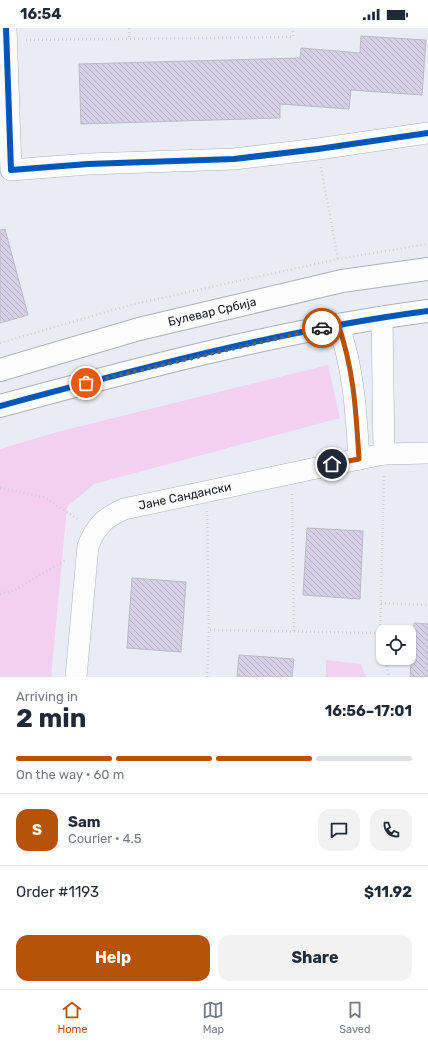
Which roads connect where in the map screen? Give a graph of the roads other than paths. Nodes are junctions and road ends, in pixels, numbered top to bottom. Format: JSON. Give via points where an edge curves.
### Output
{"nodes":[{"id":1,"x":6,"y":28,"type":"edge"},
{"id":2,"x":428,"y":133,"type":"edge"},
{"id":3,"x":6,"y":171,"type":"edge"},
{"id":4,"x":428,"y":269,"type":"edge"},
{"id":5,"x":428,"y":311,"type":"edge"},
{"id":6,"x":382,"y":317,"type":"junction"},
{"id":7,"x":338,"y":324,"type":"junction"},
{"id":8,"x":0,"y":370,"type":"edge"},
{"id":9,"x":0,"y":406,"type":"edge"},
{"id":10,"x":428,"y":453,"type":"edge"},
{"id":11,"x":384,"y":454,"type":"junction"},
{"id":12,"x":359,"y":459,"type":"junction"},
{"id":13,"x":76,"y":677,"type":"edge"}],
"edges":[{"from":1,"to":3,"type":"street"},
{"from":2,"to":3,"type":"street","via":[[234,159],[88,164]]},
{"from":4,"to":8,"type":"street","name":"Булевар Србија","via":[[342,281],[139,330]]},
{"from":5,"to":6,"type":"street"},
{"from":6,"to":7,"type":"street"},
{"from":6,"to":11,"type":"street"},
{"from":7,"to":9,"type":"street","via":[[114,375]]},
{"from":7,"to":12,"type":"street","via":[[353,379]]},
{"from":10,"to":11,"type":"street","name":"Јане Сандански"},
{"from":11,"to":12,"type":"street","name":"Јане Сандански"},
{"from":12,"to":13,"type":"street","name":"Јане Сандански","via":[[124,509],[105,520],[91,538]]}]}
